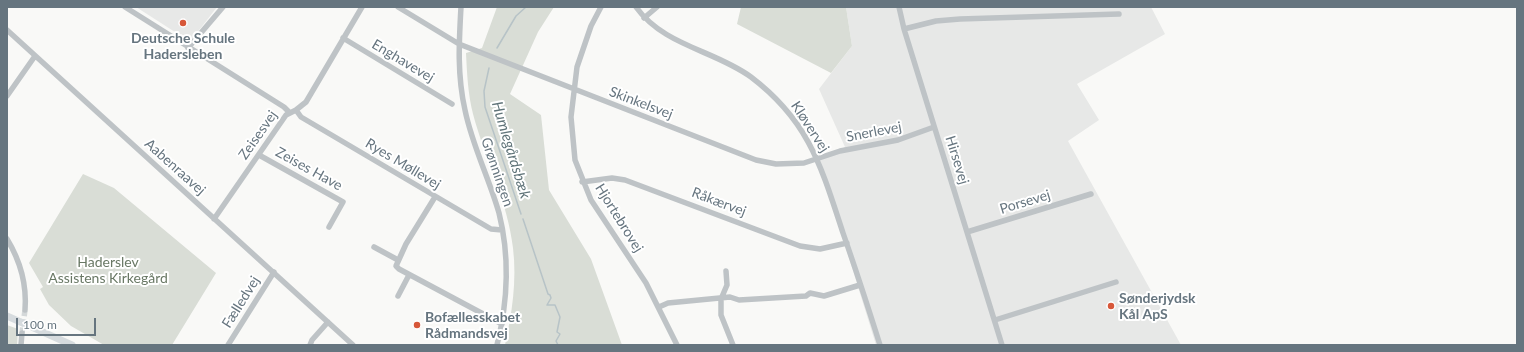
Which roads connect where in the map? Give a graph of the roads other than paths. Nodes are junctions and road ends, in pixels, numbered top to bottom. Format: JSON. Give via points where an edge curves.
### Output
{"nodes":[{"id":1,"x":126,"y":7,"type":"edge"},
{"id":2,"x":223,"y":7,"type":"edge"},
{"id":3,"x":362,"y":7,"type":"edge"},
{"id":4,"x":398,"y":7,"type":"edge"},
{"id":5,"x":461,"y":7,"type":"edge"},
{"id":6,"x":601,"y":7,"type":"edge"},
{"id":7,"x":636,"y":7,"type":"edge"},
{"id":8,"x":657,"y":7,"type":"edge"},
{"id":9,"x":899,"y":7,"type":"edge"},
{"id":10,"x":1119,"y":14,"type":"dead end"},
{"id":11,"x":644,"y":18,"type":"junction"},
{"id":12,"x":904,"y":29,"type":"junction"},
{"id":13,"x":7,"y":30,"type":"edge"},
{"id":14,"x":343,"y":38,"type":"junction"},
{"id":15,"x":459,"y":44,"type":"junction"},
{"id":16,"x":188,"y":48,"type":"junction"},
{"id":17,"x":35,"y":56,"type":"junction"},
{"id":18,"x":574,"y":90,"type":"junction"},
{"id":19,"x":7,"y":96,"type":"edge"},
{"id":20,"x":452,"y":104,"type":"dead end"},
{"id":21,"x":296,"y":110,"type":"junction"},
{"id":22,"x":289,"y":112,"type":"junction"},
{"id":23,"x":934,"y":128,"type":"junction"},
{"id":24,"x":259,"y":155,"type":"junction"},
{"id":25,"x":818,"y":159,"type":"junction"},
{"id":26,"x":582,"y":182,"type":"junction"},
{"id":27,"x":1091,"y":194,"type":"dead end"},
{"id":28,"x":435,"y":197,"type":"junction"},
{"id":29,"x":214,"y":219,"type":"junction"},
{"id":30,"x":329,"y":227,"type":"dead end"},
{"id":31,"x":502,"y":230,"type":"junction"},
{"id":32,"x":967,"y":232,"type":"junction"},
{"id":33,"x":7,"y":240,"type":"edge"},
{"id":34,"x":846,"y":243,"type":"junction"},
{"id":35,"x":374,"y":247,"type":"dead end"},
{"id":36,"x":398,"y":260,"type":"junction"},
{"id":37,"x":726,"y":271,"type":"dead end"},
{"id":38,"x":274,"y":272,"type":"junction"},
{"id":39,"x":409,"y":275,"type":"junction"},
{"id":40,"x":1116,"y":282,"type":"dead end"},
{"id":41,"x":860,"y":285,"type":"junction"},
{"id":42,"x":398,"y":296,"type":"dead end"},
{"id":43,"x":721,"y":299,"type":"junction"},
{"id":44,"x":659,"y":306,"type":"junction"},
{"id":45,"x":26,"y":310,"type":"tunnel mouth"},
{"id":46,"x":7,"y":316,"type":"edge"},
{"id":47,"x":995,"y":320,"type":"junction"},
{"id":48,"x":328,"y":322,"type":"junction"},
{"id":49,"x":502,"y":324,"type":"junction"},
{"id":50,"x":22,"y":333,"type":"tunnel mouth"},
{"id":51,"x":21,"y":345,"type":"edge"},
{"id":52,"x":72,"y":345,"type":"edge"},
{"id":53,"x":228,"y":345,"type":"edge"},
{"id":54,"x":310,"y":345,"type":"edge"},
{"id":55,"x":353,"y":345,"type":"edge"},
{"id":56,"x":497,"y":345,"type":"edge"},
{"id":57,"x":677,"y":345,"type":"edge"},
{"id":58,"x":733,"y":345,"type":"edge"},
{"id":59,"x":880,"y":345,"type":"edge"},
{"id":60,"x":1002,"y":345,"type":"edge"}],
"edges":[{"from":1,"to":16,"type":"street"},
{"from":2,"to":16,"type":"street"},
{"from":3,"to":14,"type":"street","name":"Zeisesvej"},
{"from":4,"to":15,"type":"street","name":"Skinkelsvej"},
{"from":5,"to":15,"type":"street","name":"Grønningen"},
{"from":6,"to":18,"type":"street","name":"Hjortebrovej","via":[[582,48]]},
{"from":7,"to":11,"type":"street","name":"Kløvervej"},
{"from":8,"to":11,"type":"street"},
{"from":9,"to":12,"type":"street","name":"Hirsevej"},
{"from":10,"to":12,"type":"street","via":[[960,19],[936,21]]},
{"from":11,"to":25,"type":"street","name":"Kløvervej","via":[[661,33],[719,59],[764,88],[794,118]]},
{"from":12,"to":23,"type":"street","name":"Hirsevej"},
{"from":13,"to":17,"type":"street","name":"Aabenraavej"},
{"from":14,"to":20,"type":"street","name":"Enghavevej"},
{"from":14,"to":21,"type":"street","name":"Zeisesvej","via":[[306,102]]},
{"from":15,"to":18,"type":"street","name":"Skinkelsvej"},
{"from":15,"to":31,"type":"street","name":"Grønningen","via":[[459,72],[465,110],[499,213]]},
{"from":16,"to":22,"type":"street"},
{"from":17,"to":19,"type":"street"},
{"from":17,"to":29,"type":"street","name":"Aabenraavej"},
{"from":18,"to":25,"type":"street","name":"Skinkelsvej","via":[[756,160],[791,164]]},
{"from":18,"to":26,"type":"street","name":"Hjortebrovej","via":[[572,139]]},
{"from":21,"to":22,"type":"street","name":"Zeisesvej"},
{"from":21,"to":28,"type":"street","name":"Ryes Møllevej","via":[[301,117]]},
{"from":22,"to":24,"type":"street","name":"Zeisesvej"},
{"from":23,"to":25,"type":"street","name":"Snerlevej","via":[[898,140],[840,151]]},
{"from":23,"to":32,"type":"street","name":"Hirsevej"},
{"from":24,"to":29,"type":"street","name":"Zeisesvej"},
{"from":24,"to":30,"type":"street","name":"Zeises Have","via":[[343,202]]},
{"from":25,"to":34,"type":"street","name":"Kløvervej"},
{"from":26,"to":34,"type":"street","name":"Råkærvej","via":[[612,178],[625,180],[800,246],[820,249]]},
{"from":26,"to":44,"type":"street","name":"Hjortebrovej"},
{"from":27,"to":32,"type":"street","name":"Porsevej"},
{"from":28,"to":31,"type":"street","name":"Ryes Møllevej","via":[[491,229]]},
{"from":28,"to":36,"type":"street"},
{"from":29,"to":38,"type":"street","name":"Aabenraavej"},
{"from":31,"to":49,"type":"street","name":"Grønningen","via":[[507,287]]},
{"from":32,"to":47,"type":"street","name":"Hirsevej"},
{"from":33,"to":45,"type":"street","via":[[22,269]]},
{"from":34,"to":41,"type":"street","name":"Kløvervej"},
{"from":35,"to":36,"type":"street"},
{"from":36,"to":39,"type":"street","via":[[396,266]]},
{"from":37,"to":43,"type":"street","via":[[727,285]]},
{"from":38,"to":48,"type":"street","name":"Aabenraavej"},
{"from":38,"to":53,"type":"street","name":"Fælledvej"},
{"from":39,"to":42,"type":"street"},
{"from":39,"to":49,"type":"street"},
{"from":40,"to":47,"type":"street"},
{"from":41,"to":43,"type":"street","via":[[824,296],[815,292],[806,296]]},
{"from":41,"to":59,"type":"street","name":"Kløvervej"},
{"from":43,"to":44,"type":"street"},
{"from":43,"to":58,"type":"street","via":[[721,315]]},
{"from":44,"to":57,"type":"street","name":"Hjortebrovej"},
{"from":46,"to":52,"type":"main road"},
{"from":47,"to":60,"type":"street","name":"Hirsevej"},
{"from":48,"to":54,"type":"street"},
{"from":48,"to":55,"type":"street","name":"Aabenraavej"},
{"from":49,"to":56,"type":"street","name":"Grønningen"},
{"from":50,"to":51,"type":"street"}]}
